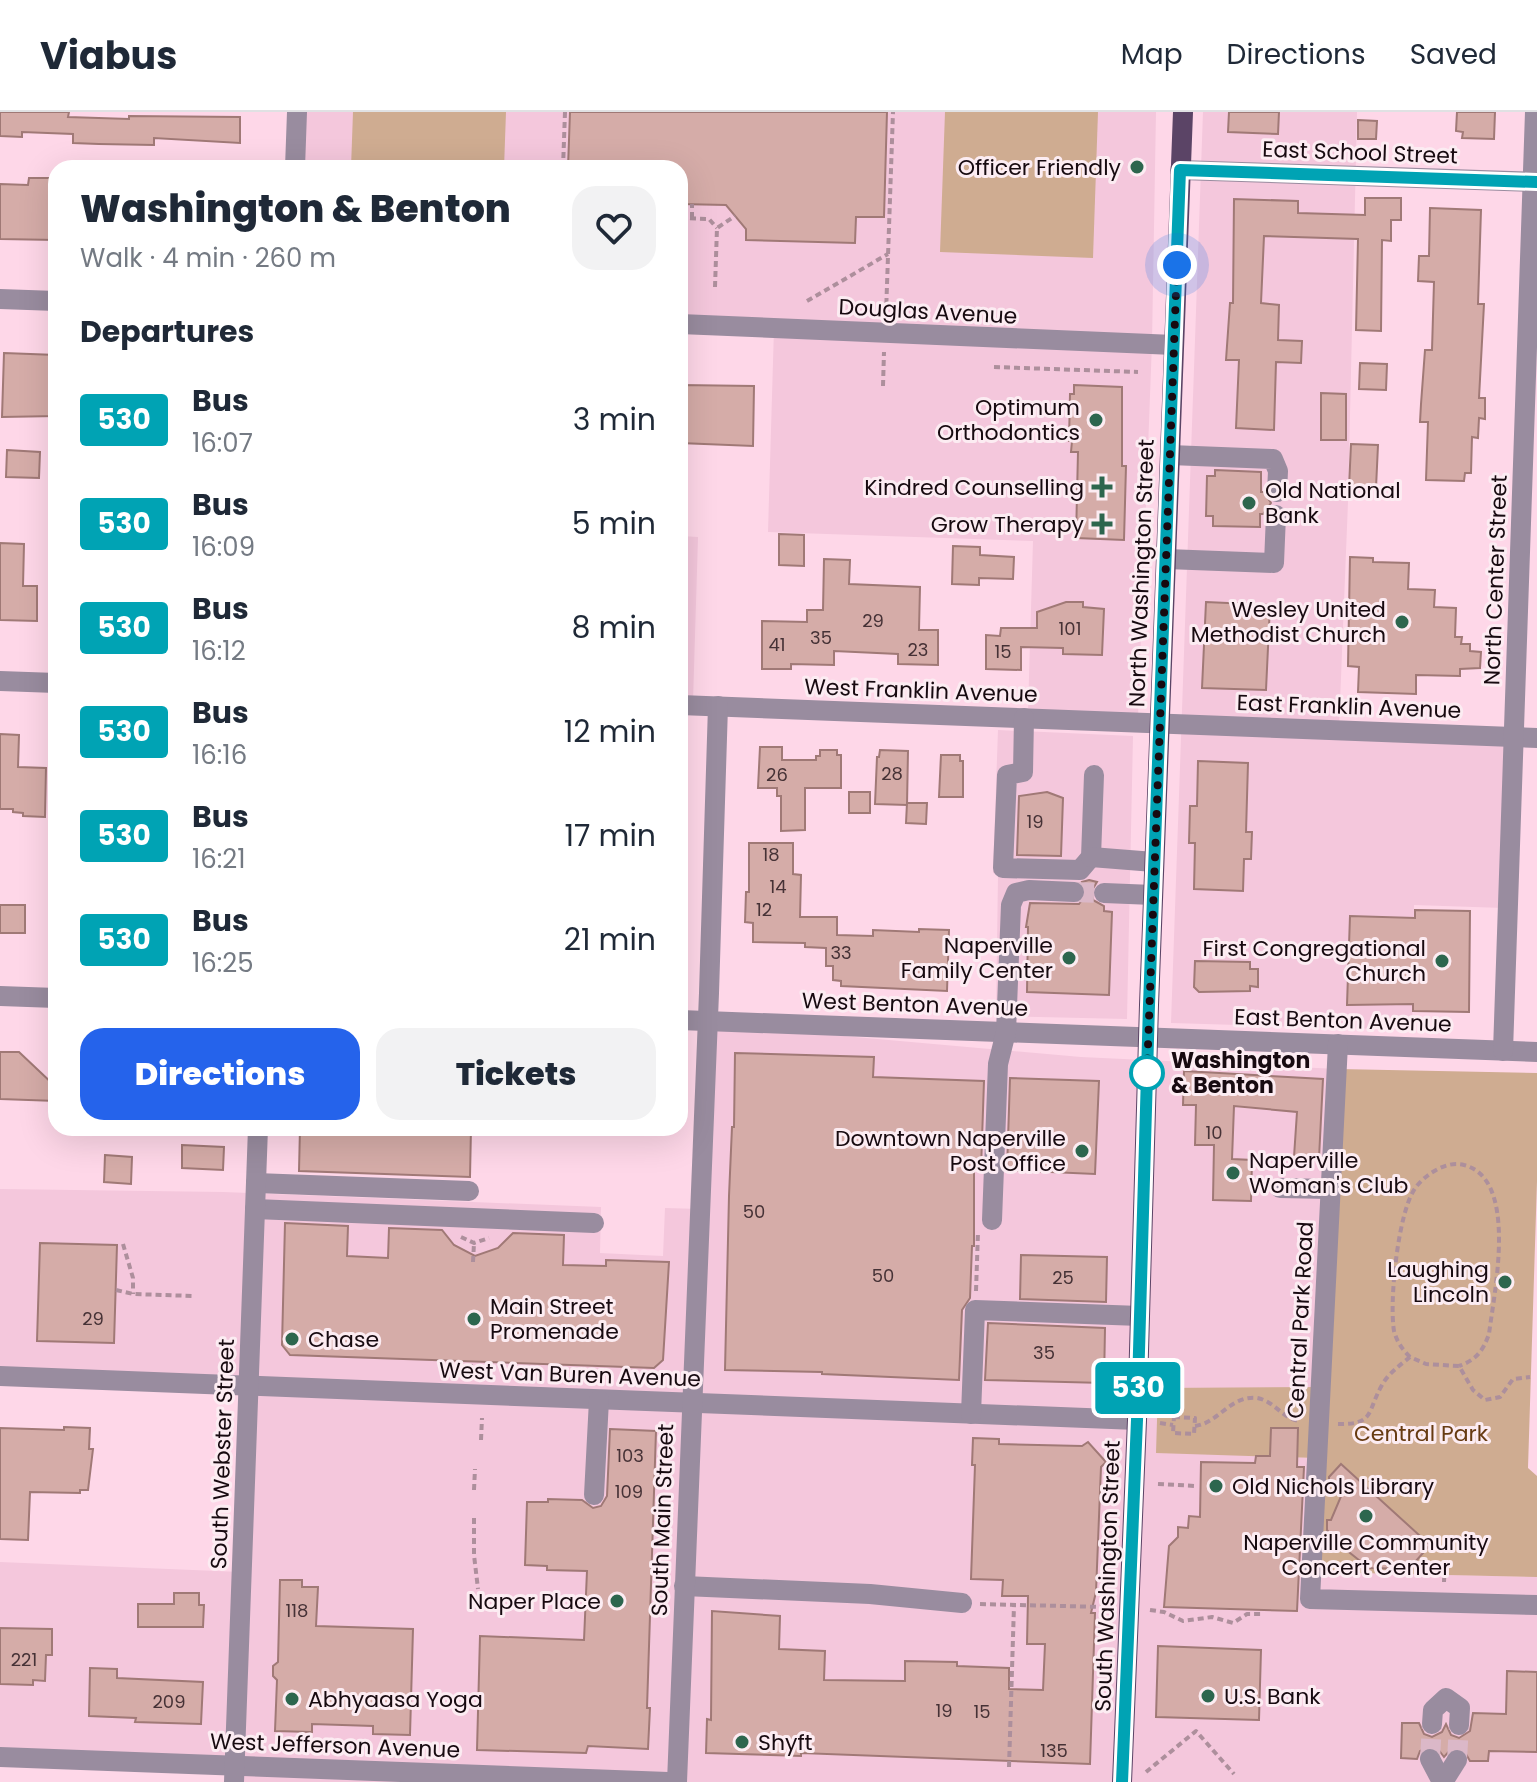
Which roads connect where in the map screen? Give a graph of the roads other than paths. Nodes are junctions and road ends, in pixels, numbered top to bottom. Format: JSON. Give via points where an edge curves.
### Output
{"nodes":[{"id":1,"x":297,"y":112,"type":"edge"},
{"id":2,"x":1183,"y":112,"type":"edge"},
{"id":3,"x":1535,"y":112,"type":"edge"},
{"id":4,"x":295,"y":160,"type":"edge"},
{"id":5,"x":1180,"y":170,"type":"junction"},
{"id":6,"x":1535,"y":182,"type":"edge"},
{"id":7,"x":0,"y":299,"type":"edge"},
{"id":8,"x":48,"y":301,"type":"edge"},
{"id":9,"x":688,"y":324,"type":"edge"},
{"id":10,"x":1174,"y":345,"type":"junction"},
{"id":11,"x":1170,"y":455,"type":"junction"},
{"id":12,"x":1277,"y":492,"type":"dead end"},
{"id":13,"x":1276,"y":515,"type":"dead end"},
{"id":14,"x":1166,"y":559,"type":"junction"},
{"id":15,"x":0,"y":681,"type":"edge"},
{"id":16,"x":48,"y":683,"type":"edge"},
{"id":17,"x":688,"y":705,"type":"edge"},
{"id":18,"x":718,"y":706,"type":"junction"},
{"id":19,"x":1024,"y":718,"type":"junction"},
{"id":20,"x":1160,"y":722,"type":"junction"},
{"id":21,"x":1512,"y":737,"type":"junction"},
{"id":22,"x":1537,"y":738,"type":"edge"},
{"id":23,"x":1094,"y":775,"type":"dead end"},
{"id":24,"x":1091,"y":857,"type":"junction"},
{"id":25,"x":1154,"y":862,"type":"junction"},
{"id":26,"x":1074,"y":892,"type":"tunnel mouth"},
{"id":27,"x":1104,"y":893,"type":"tunnel mouth"},
{"id":28,"x":1153,"y":895,"type":"junction"},
{"id":29,"x":0,"y":996,"type":"edge"},
{"id":30,"x":48,"y":998,"type":"edge"},
{"id":31,"x":688,"y":1020,"type":"edge"},
{"id":32,"x":708,"y":1021,"type":"junction"},
{"id":33,"x":1006,"y":1032,"type":"junction"},
{"id":34,"x":1148,"y":1037,"type":"junction"},
{"id":35,"x":1338,"y":1044,"type":"junction"},
{"id":36,"x":1503,"y":1051,"type":"junction"},
{"id":37,"x":1537,"y":1052,"type":"edge"},
{"id":38,"x":258,"y":1136,"type":"edge"},
{"id":39,"x":256,"y":1183,"type":"junction"},
{"id":40,"x":1280,"y":1188,"type":"dead end"},
{"id":41,"x":1330,"y":1189,"type":"junction"},
{"id":42,"x":469,"y":1191,"type":"dead end"},
{"id":43,"x":255,"y":1209,"type":"junction"},
{"id":44,"x":992,"y":1220,"type":"dead end"},
{"id":45,"x":594,"y":1223,"type":"dead end"},
{"id":46,"x":1140,"y":1316,"type":"junction"},
{"id":47,"x":0,"y":1376,"type":"edge"},
{"id":48,"x":248,"y":1386,"type":"junction"},
{"id":49,"x":599,"y":1400,"type":"junction"},
{"id":50,"x":691,"y":1403,"type":"junction"},
{"id":51,"x":971,"y":1414,"type":"junction"},
{"id":52,"x":1137,"y":1420,"type":"junction"},
{"id":53,"x":594,"y":1495,"type":"dead end"},
{"id":54,"x":684,"y":1586,"type":"junction"},
{"id":55,"x":962,"y":1603,"type":"road end"},
{"id":56,"x":1537,"y":1605,"type":"edge"},
{"id":57,"x":1432,"y":1724,"type":"tunnel mouth"},
{"id":58,"x":1459,"y":1725,"type":"tunnel mouth"},
{"id":59,"x":0,"y":1757,"type":"edge"},
{"id":60,"x":1430,"y":1759,"type":"tunnel mouth"},
{"id":61,"x":1457,"y":1760,"type":"tunnel mouth"},
{"id":62,"x":234,"y":1773,"type":"edge"},
{"id":63,"x":668,"y":1782,"type":"edge"},
{"id":64,"x":677,"y":1782,"type":"edge"},
{"id":65,"x":1122,"y":1782,"type":"edge"},
{"id":66,"x":1442,"y":1782,"type":"edge"}],
"edges":[{"from":1,"to":4,"type":"street"},
{"from":2,"to":5,"type":"main road","name":"North Washington Street"},
{"from":3,"to":6,"type":"street","name":"North Center Street"},
{"from":5,"to":6,"type":"street","name":"East School Street"},
{"from":5,"to":10,"type":"main road","name":"North Washington Street"},
{"from":6,"to":21,"type":"street","name":"North Center Street"},
{"from":7,"to":8,"type":"street"},
{"from":9,"to":10,"type":"street","name":"Douglas Avenue"},
{"from":10,"to":11,"type":"main road","name":"North Washington Street"},
{"from":11,"to":12,"type":"street","via":[[1273,459]]},
{"from":11,"to":14,"type":"main road","name":"North Washington Street"},
{"from":13,"to":14,"type":"street","via":[[1274,563]]},
{"from":14,"to":20,"type":"main road","name":"North Washington Street"},
{"from":15,"to":16,"type":"street"},
{"from":17,"to":18,"type":"street","name":"West Franklin Avenue"},
{"from":18,"to":19,"type":"street","name":"West Franklin Avenue"},
{"from":18,"to":32,"type":"street","name":"South Main Street"},
{"from":19,"to":20,"type":"street","name":"West Franklin Avenue"},
{"from":19,"to":24,"type":"street","via":[[1023,772],[1007,775],[1003,868],[1080,870]]},
{"from":20,"to":21,"type":"street","name":"East Franklin Avenue"},
{"from":20,"to":25,"type":"main road","name":"North Washington Street"},
{"from":21,"to":22,"type":"street","name":"East Franklin Avenue"},
{"from":21,"to":36,"type":"street","name":"North Center Street"},
{"from":23,"to":24,"type":"street"},
{"from":24,"to":25,"type":"street"},
{"from":25,"to":28,"type":"main road","name":"North Washington Street"},
{"from":26,"to":33,"type":"street","via":[[1016,893],[1011,905]]},
{"from":27,"to":28,"type":"street"},
{"from":28,"to":34,"type":"main road","name":"North Washington Street"},
{"from":29,"to":30,"type":"street"},
{"from":31,"to":32,"type":"street","name":"West Benton Avenue"},
{"from":32,"to":33,"type":"street","name":"West Benton Avenue"},
{"from":32,"to":50,"type":"street","name":"South Main Street"},
{"from":33,"to":34,"type":"street","name":"West Benton Avenue"},
{"from":33,"to":44,"type":"street","via":[[998,1064]]},
{"from":34,"to":35,"type":"street","name":"East Benton Avenue"},
{"from":34,"to":46,"type":"main road","name":"South Washington Street"},
{"from":35,"to":36,"type":"street","name":"East Benton Avenue"},
{"from":35,"to":41,"type":"street","name":"Central Park Road"},
{"from":36,"to":37,"type":"street","name":"East Benton Avenue"},
{"from":38,"to":39,"type":"street","name":"South Webster Street"},
{"from":39,"to":42,"type":"street"},
{"from":39,"to":43,"type":"street","name":"South Webster Street"},
{"from":40,"to":41,"type":"street"},
{"from":41,"to":56,"type":"street","name":"Central Park Road","via":[[1310,1599]]},
{"from":43,"to":45,"type":"street"},
{"from":43,"to":48,"type":"street","name":"South Webster Street"},
{"from":46,"to":51,"type":"street","via":[[975,1310]]},
{"from":46,"to":52,"type":"main road","name":"South Washington Street"},
{"from":47,"to":48,"type":"street","name":"West Van Buren Avenue"},
{"from":48,"to":49,"type":"street","name":"West Van Buren Avenue"},
{"from":48,"to":62,"type":"street","name":"South Webster Street"},
{"from":49,"to":50,"type":"street","name":"West Van Buren Avenue"},
{"from":49,"to":53,"type":"street"},
{"from":50,"to":51,"type":"street","name":"West Van Buren Avenue"},
{"from":50,"to":54,"type":"street","name":"South Main Street"},
{"from":51,"to":52,"type":"street","name":"West Van Buren Avenue"},
{"from":52,"to":65,"type":"main road","name":"South Washington Street"},
{"from":54,"to":55,"type":"street"},
{"from":54,"to":64,"type":"street","name":"South Main Street"},
{"from":57,"to":58,"type":"street","via":[[1433,1710],[1446,1698],[1460,1708]]},
{"from":59,"to":62,"type":"street","name":"West Jefferson Avenue"},
{"from":60,"to":66,"type":"street"},
{"from":61,"to":66,"type":"street"},
{"from":62,"to":63,"type":"street","name":"West Jefferson Avenue"}]}
